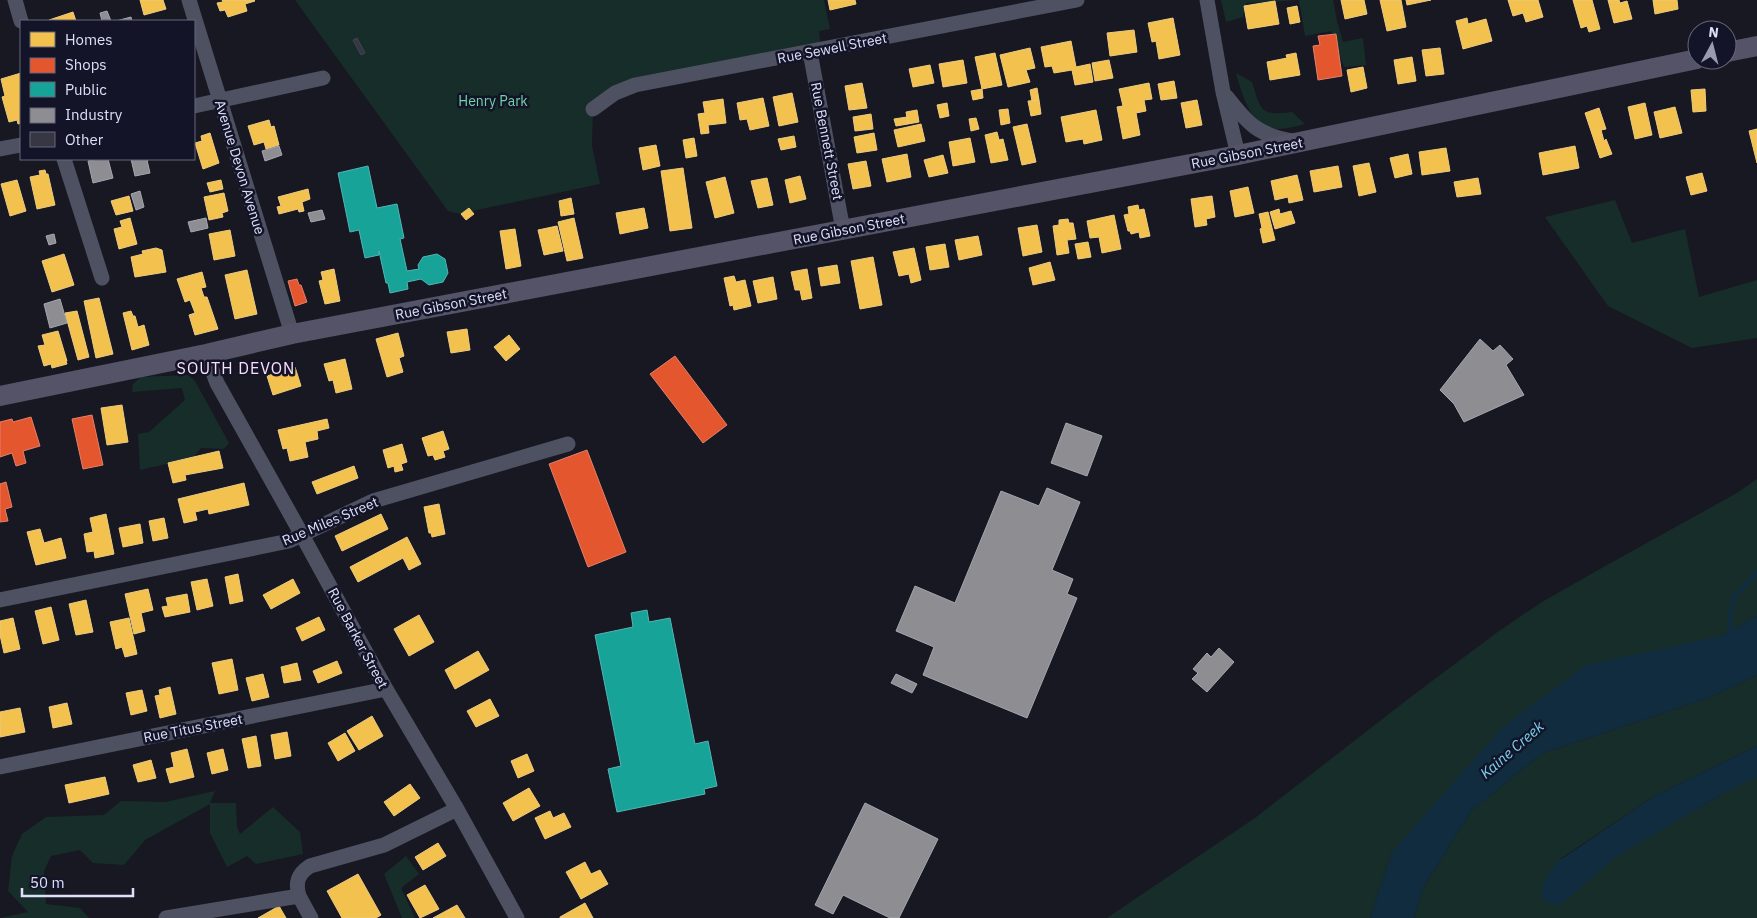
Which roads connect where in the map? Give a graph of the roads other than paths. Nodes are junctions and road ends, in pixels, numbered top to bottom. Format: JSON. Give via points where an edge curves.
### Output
{"nodes":[{"id":1,"x":15,"y":0,"type":"edge"},
{"id":2,"x":189,"y":0,"type":"edge"},
{"id":3,"x":1077,"y":0,"type":"edge"},
{"id":4,"x":1207,"y":0,"type":"edge"},
{"id":5,"x":21,"y":20,"type":"edge"},
{"id":6,"x":1757,"y":46,"type":"edge"},
{"id":7,"x":1737,"y":50,"type":"edge"},
{"id":8,"x":810,"y":52,"type":"junction"},
{"id":9,"x":1687,"y":60,"type":"edge"},
{"id":10,"x":323,"y":78,"type":"dead end"},
{"id":11,"x":1223,"y":92,"type":"junction"},
{"id":12,"x":220,"y":101,"type":"junction"},
{"id":13,"x":195,"y":106,"type":"edge"},
{"id":14,"x":594,"y":109,"type":"dead end"},
{"id":15,"x":1301,"y":142,"type":"junction"},
{"id":16,"x":20,"y":145,"type":"edge"},
{"id":17,"x":0,"y":149,"type":"edge"},
{"id":18,"x":1238,"y":155,"type":"junction"},
{"id":19,"x":64,"y":160,"type":"edge"},
{"id":20,"x":844,"y":230,"type":"junction"},
{"id":21,"x":102,"y":278,"type":"dead end"},
{"id":22,"x":292,"y":334,"type":"junction"},
{"id":23,"x":206,"y":354,"type":"junction"},
{"id":24,"x":0,"y":396,"type":"edge"},
{"id":25,"x":568,"y":444,"type":"dead end"},
{"id":26,"x":302,"y":535,"type":"junction"},
{"id":27,"x":0,"y":600,"type":"edge"},
{"id":28,"x":386,"y":689,"type":"junction"},
{"id":29,"x":0,"y":766,"type":"edge"},
{"id":30,"x":458,"y":809,"type":"junction"},
{"id":31,"x":299,"y":896,"type":"junction"},
{"id":32,"x":166,"y":918,"type":"edge"},
{"id":33,"x":311,"y":918,"type":"edge"},
{"id":34,"x":517,"y":918,"type":"edge"}],
"edges":[{"from":1,"to":5,"type":"street"},
{"from":2,"to":12,"type":"street","name":"Avenue Devon Avenue"},
{"from":3,"to":8,"type":"street","name":"Rue Sewell Street"},
{"from":4,"to":11,"type":"street"},
{"from":6,"to":7,"type":"main road"},
{"from":8,"to":14,"type":"street","name":"Rue Sewell Street","via":[[635,84],[615,93]]},
{"from":8,"to":20,"type":"street","name":"Rue Bennett Street"},
{"from":9,"to":15,"type":"main road","name":"Rue Gibson Street"},
{"from":10,"to":12,"type":"street"},
{"from":11,"to":15,"type":"street","via":[[1255,128],[1273,138]]},
{"from":11,"to":18,"type":"street"},
{"from":12,"to":13,"type":"street"},
{"from":12,"to":22,"type":"street","name":"Avenue Devon Avenue"},
{"from":15,"to":18,"type":"main road","name":"Rue Gibson Street"},
{"from":16,"to":17,"type":"street"},
{"from":18,"to":20,"type":"main road","name":"Rue Gibson Street"},
{"from":19,"to":21,"type":"street"},
{"from":20,"to":22,"type":"main road","name":"Rue Gibson Street"},
{"from":22,"to":23,"type":"main road","name":"Rue Gibson Street"},
{"from":23,"to":24,"type":"main road","name":"Rue Gibson Street"},
{"from":23,"to":26,"type":"street","name":"Rue Barker Street","via":[[217,383]]},
{"from":25,"to":26,"type":"street","name":"Rue Miles Street","via":[[373,501]]},
{"from":26,"to":27,"type":"street","name":"Rue Miles Street","via":[[289,541]]},
{"from":26,"to":28,"type":"street","name":"Rue Barker Street"},
{"from":28,"to":29,"type":"street","name":"Rue Titus Street"},
{"from":28,"to":30,"type":"street","name":"Rue Barker Street"},
{"from":30,"to":31,"type":"street","via":[[384,845],[310,866],[301,872],[297,881]]},
{"from":30,"to":34,"type":"street","name":"Rue Barker Street"},
{"from":31,"to":32,"type":"street"},
{"from":31,"to":33,"type":"street"}]}
